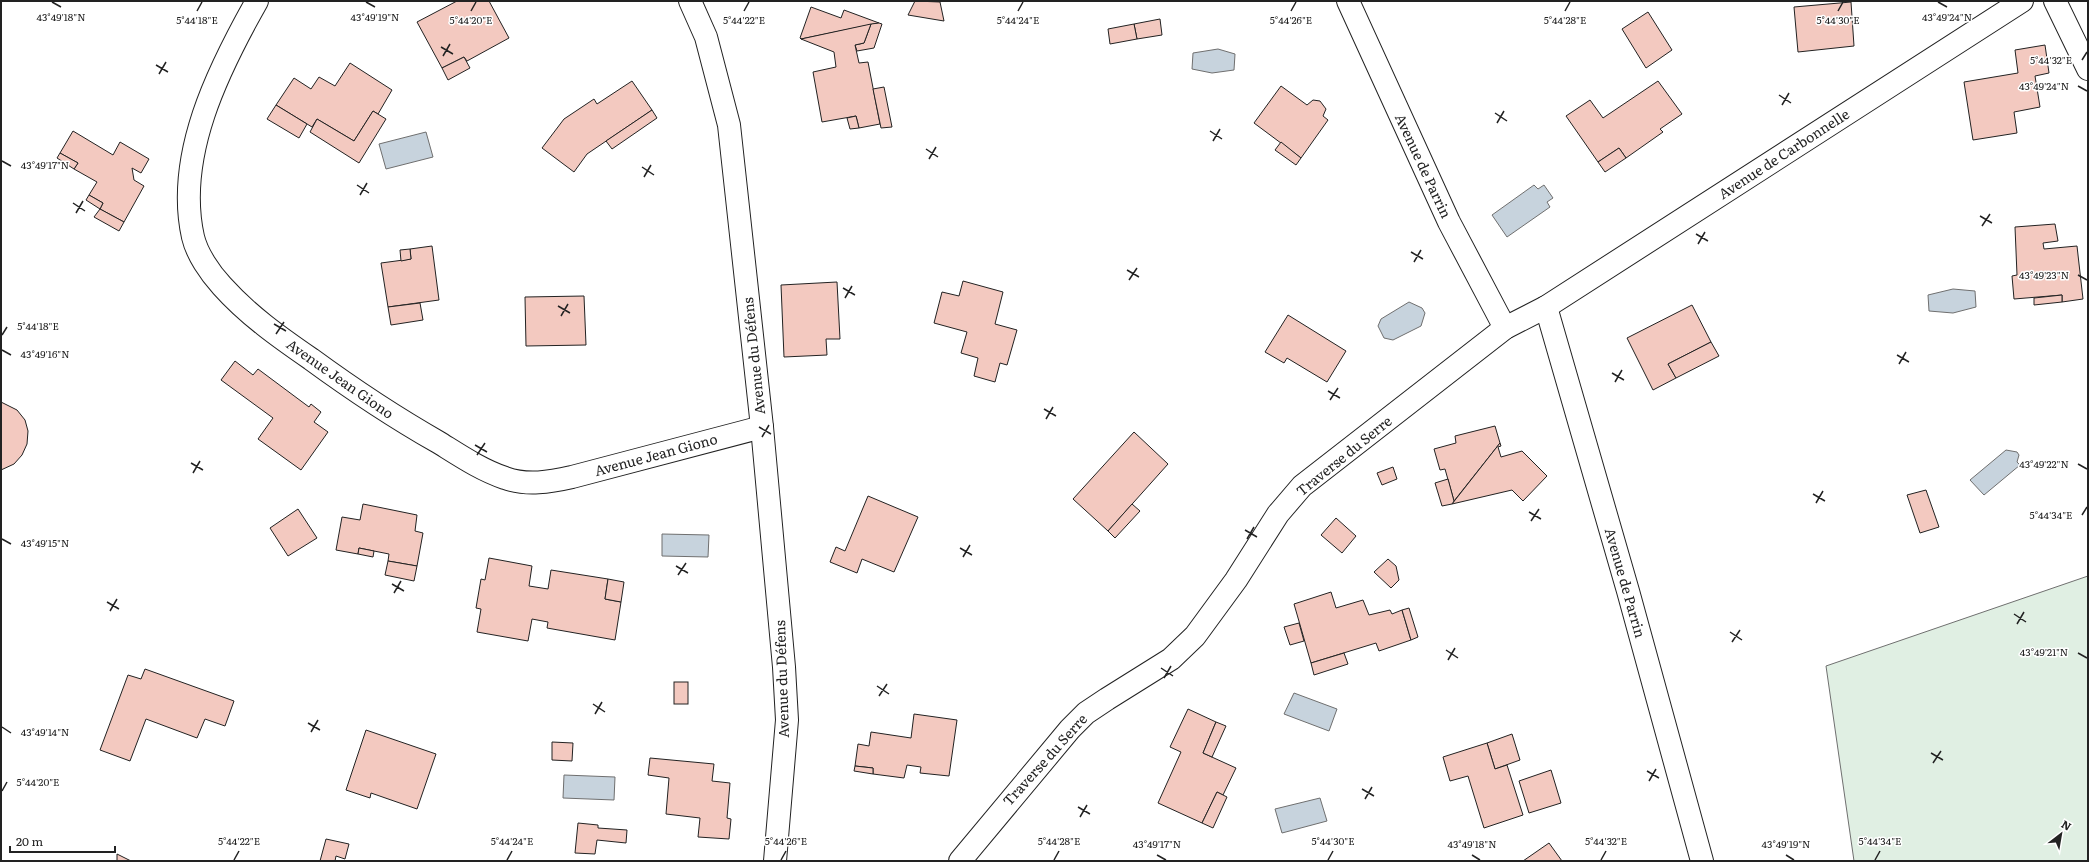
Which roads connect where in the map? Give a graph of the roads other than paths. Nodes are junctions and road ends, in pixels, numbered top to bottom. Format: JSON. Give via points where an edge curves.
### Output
{"nodes":[{"id":1,"x":257,"y":1,"type":"edge"},
{"id":2,"x":690,"y":1,"type":"edge"},
{"id":3,"x":1348,"y":1,"type":"edge"},
{"id":4,"x":2055,"y":1,"type":"edge"},
{"id":5,"x":2009,"y":3,"type":"edge"},
{"id":6,"x":2088,"y":68,"type":"edge"},
{"id":7,"x":1546,"y":307,"type":"junction"},
{"id":8,"x":1505,"y":328,"type":"junction"},
{"id":9,"x":762,"y":427,"type":"junction"},
{"id":10,"x":775,"y":861,"type":"edge"},
{"id":11,"x":960,"y":861,"type":"edge"},
{"id":12,"x":1702,"y":861,"type":"edge"}],
"edges":[{"from":1,"to":9,"type":"street","name":"Avenue Jean Giono","via":[[215,85],[202,119],[191,160],[190,196],[193,237],[200,254],[221,285],[261,324],[378,407],[483,468],[517,482],[550,482],[572,478]]},
{"from":2,"to":9,"type":"street","name":"Avenue du Défens","via":[[706,37],[729,125]]},
{"from":3,"to":8,"type":"street","name":"Avenue de Parrin","via":[[1449,222]]},
{"from":4,"to":6,"type":"street"},
{"from":5,"to":7,"type":"street","name":"Avenue de Carbonnelle"},
{"from":7,"to":8,"type":"street","name":"Traverse du Serre"},
{"from":7,"to":12,"type":"street","name":"Avenue de Parrin"},
{"from":8,"to":11,"type":"street","name":"Traverse du Serre","via":[[1302,486],[1278,514],[1236,580],[1195,636],[1171,659],[1086,713]]},
{"from":9,"to":10,"type":"street","name":"Avenue du Défens","via":[[783,655],[786,720]]}]}
